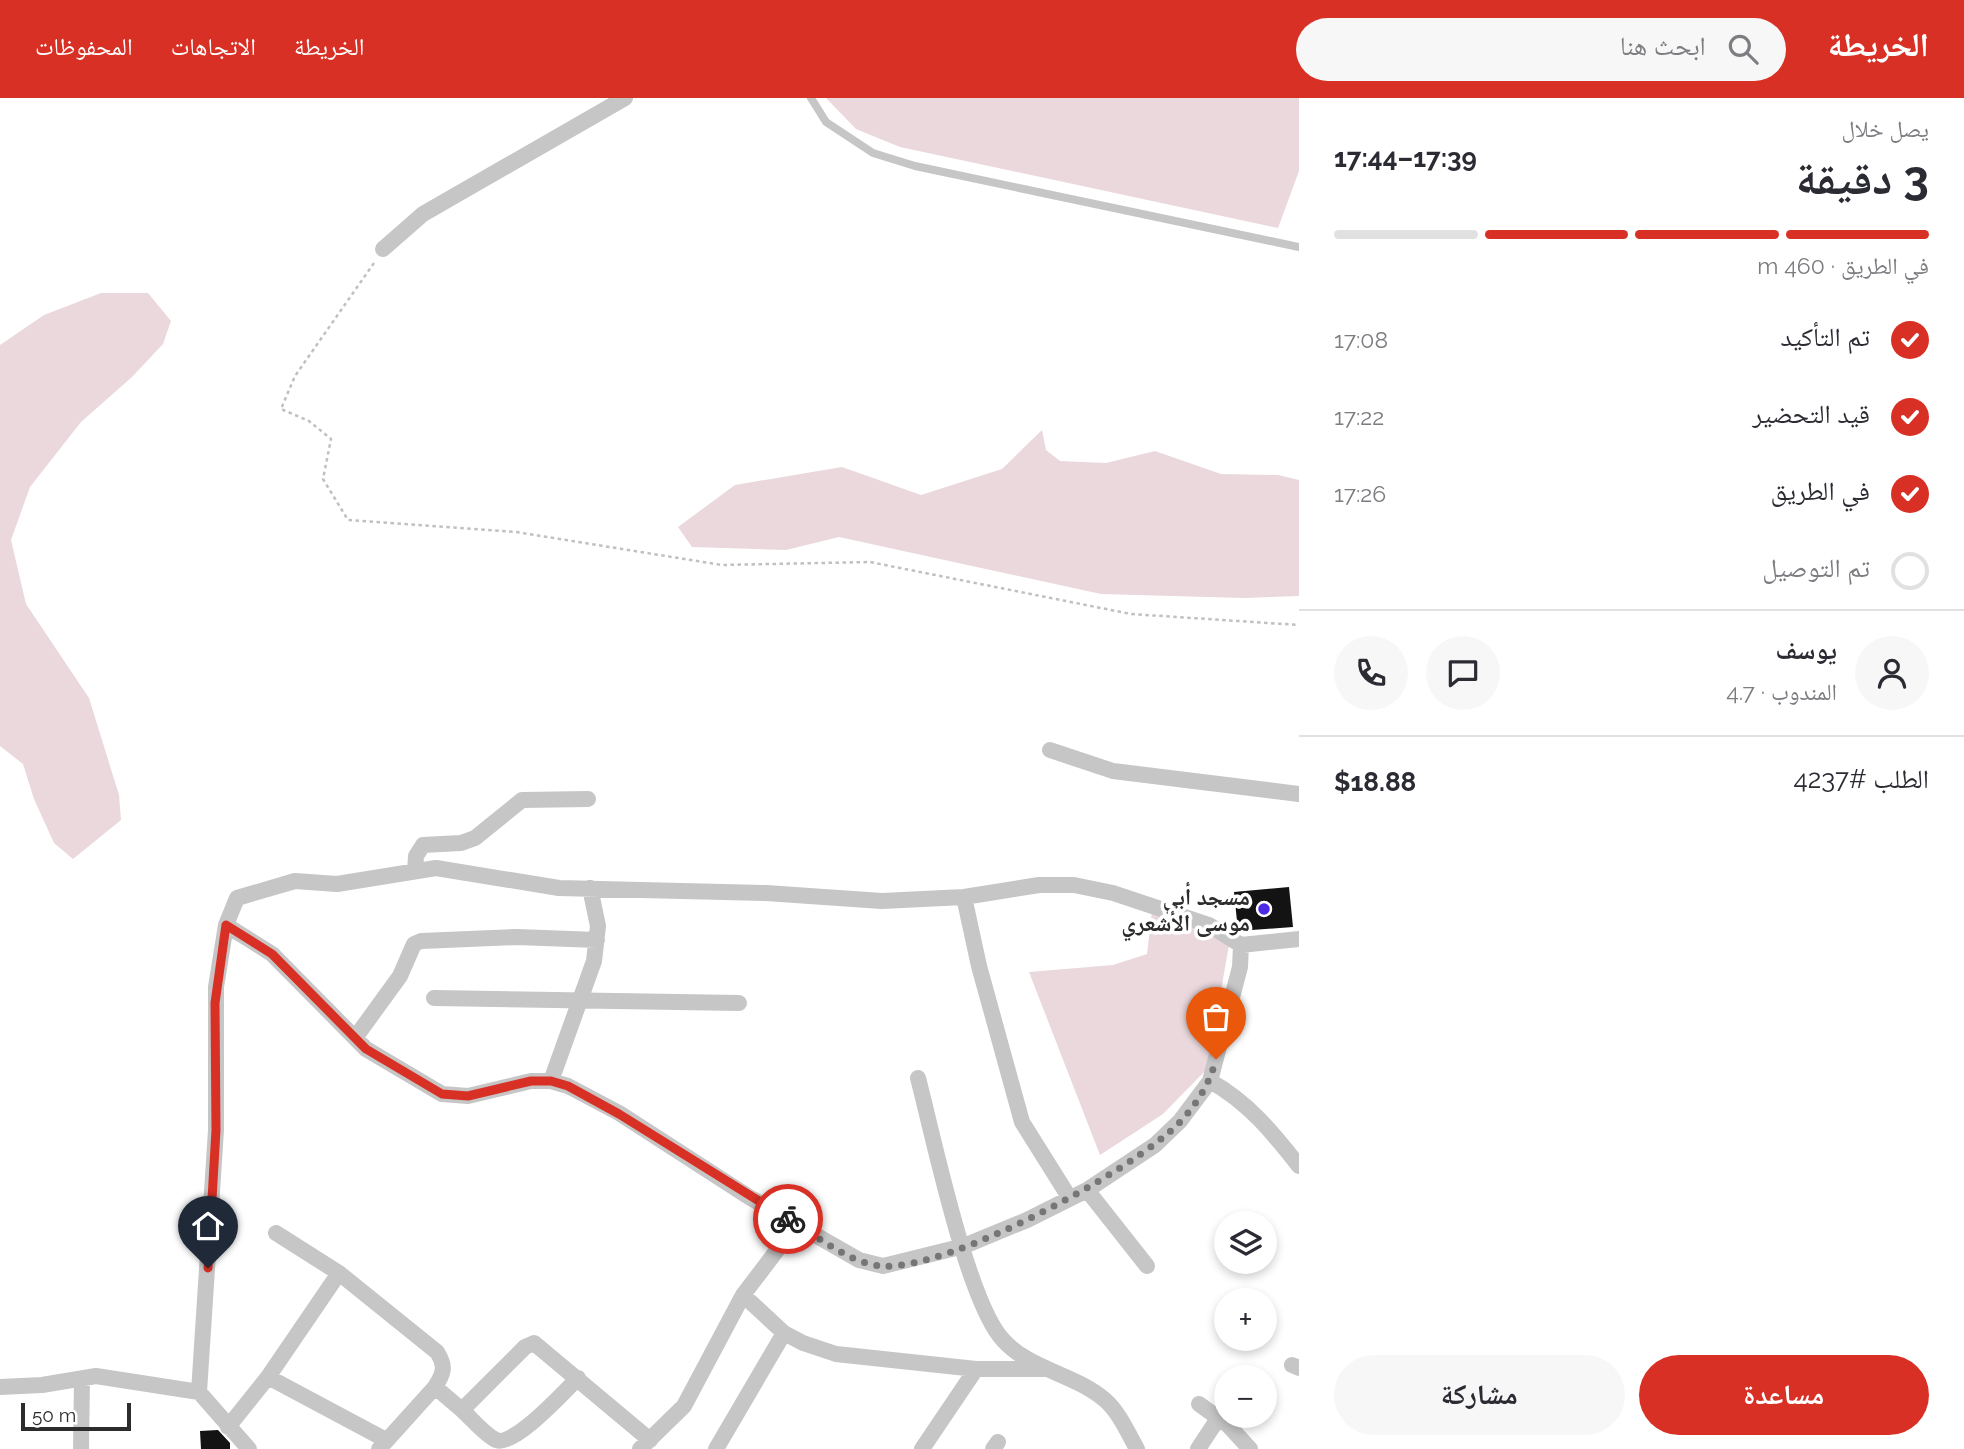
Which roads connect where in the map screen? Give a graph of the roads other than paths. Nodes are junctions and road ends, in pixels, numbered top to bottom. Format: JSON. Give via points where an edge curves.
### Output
{"nodes":[{"id":1,"x":625,"y":98,"type":"edge"},
{"id":2,"x":811,"y":98,"type":"edge"},
{"id":3,"x":1299,"y":247,"type":"edge"},
{"id":4,"x":383,"y":249,"type":"road end"},
{"id":5,"x":1050,"y":750,"type":"dead end"},
{"id":6,"x":1299,"y":794,"type":"edge"},
{"id":7,"x":588,"y":799,"type":"dead end"},
{"id":8,"x":415,"y":871,"type":"junction"},
{"id":9,"x":590,"y":888,"type":"junction"},
{"id":10,"x":964,"y":897,"type":"junction"},
{"id":11,"x":226,"y":925,"type":"junction"},
{"id":12,"x":1299,"y":939,"type":"edge"},
{"id":13,"x":597,"y":940,"type":"junction"},
{"id":14,"x":1241,"y":945,"type":"junction"},
{"id":15,"x":434,"y":998,"type":"dead end"},
{"id":16,"x":582,"y":1000,"type":"junction"},
{"id":17,"x":739,"y":1003,"type":"dead end"},
{"id":18,"x":355,"y":1038,"type":"junction"},
{"id":19,"x":918,"y":1079,"type":"dead end"},
{"id":20,"x":551,"y":1081,"type":"junction"},
{"id":21,"x":1210,"y":1082,"type":"junction"},
{"id":22,"x":1299,"y":1166,"type":"edge"},
{"id":23,"x":1087,"y":1190,"type":"junction"},
{"id":24,"x":1069,"y":1197,"type":"junction"},
{"id":25,"x":797,"y":1224,"type":"junction"},
{"id":26,"x":276,"y":1233,"type":"dead end"},
{"id":27,"x":964,"y":1246,"type":"junction"},
{"id":28,"x":1147,"y":1266,"type":"dead end"},
{"id":29,"x":338,"y":1273,"type":"junction"},
{"id":30,"x":743,"y":1295,"type":"junction"},
{"id":31,"x":784,"y":1333,"type":"junction"},
{"id":32,"x":976,"y":1369,"type":"junction"},
{"id":33,"x":1047,"y":1369,"type":"junction"},
{"id":34,"x":268,"y":1377,"type":"junction"},
{"id":35,"x":578,"y":1378,"type":"junction"},
{"id":36,"x":82,"y":1379,"type":"junction"},
{"id":37,"x":0,"y":1387,"type":"edge"},
{"id":38,"x":435,"y":1387,"type":"junction"},
{"id":39,"x":199,"y":1392,"type":"junction"},
{"id":40,"x":1199,"y":1404,"type":"dead end"},
{"id":41,"x":462,"y":1410,"type":"junction"},
{"id":42,"x":1214,"y":1414,"type":"edge"},
{"id":43,"x":1214,"y":1425,"type":"edge"},
{"id":44,"x":229,"y":1427,"type":"junction"},
{"id":45,"x":1230,"y":1428,"type":"edge"},
{"id":46,"x":645,"y":1444,"type":"edge"},
{"id":47,"x":383,"y":1445,"type":"edge"},
{"id":48,"x":724,"y":1446,"type":"edge"},
{"id":49,"x":81,"y":1449,"type":"edge"},
{"id":50,"x":249,"y":1449,"type":"edge"},
{"id":51,"x":922,"y":1449,"type":"edge"},
{"id":52,"x":1137,"y":1449,"type":"edge"},
{"id":53,"x":1198,"y":1449,"type":"edge"},
{"id":54,"x":1250,"y":1449,"type":"edge"}],
"edges":[{"from":1,"to":4,"type":"street","via":[[423,214]]},
{"from":2,"to":3,"type":"lane","via":[[826,122],[873,153],[915,166]]},
{"from":5,"to":6,"type":"street","via":[[1113,771]]},
{"from":7,"to":8,"type":"street","via":[[522,800],[475,838],[422,845]]},
{"from":8,"to":9,"type":"street","via":[[436,868],[506,881]]},
{"from":8,"to":11,"type":"street","via":[[337,884],[295,881],[260,890],[237,898]]},
{"from":9,"to":10,"type":"street","via":[[882,901]]},
{"from":9,"to":13,"type":"street"},
{"from":10,"to":14,"type":"street","via":[[1039,885],[1074,885],[1209,925]]},
{"from":10,"to":24,"type":"street","via":[[1022,1122]]},
{"from":11,"to":18,"type":"street","via":[[272,954]]},
{"from":11,"to":39,"type":"street","via":[[215,1009],[216,1130]]},
{"from":12,"to":14,"type":"street"},
{"from":13,"to":16,"type":"street"},
{"from":13,"to":18,"type":"street","via":[[421,941],[414,944],[400,976]]},
{"from":14,"to":21,"type":"street","via":[[1240,967]]},
{"from":15,"to":16,"type":"street"},
{"from":16,"to":17,"type":"street"},
{"from":16,"to":20,"type":"street"},
{"from":18,"to":20,"type":"street","via":[[442,1094],[468,1096],[531,1081]]},
{"from":19,"to":27,"type":"street"},
{"from":20,"to":25,"type":"street","via":[[619,1114]]},
{"from":21,"to":22,"type":"street","via":[[1253,1111]]},
{"from":21,"to":23,"type":"street","via":[[1181,1121],[1155,1145]]},
{"from":23,"to":24,"type":"street"},
{"from":23,"to":28,"type":"street"},
{"from":24,"to":27,"type":"street"},
{"from":25,"to":27,"type":"street","via":[[859,1260],[883,1266]]},
{"from":25,"to":30,"type":"street"},
{"from":26,"to":29,"type":"street"},
{"from":27,"to":33,"type":"street","via":[[993,1327],[1004,1342]]},
{"from":29,"to":34,"type":"street"},
{"from":29,"to":38,"type":"street","via":[[437,1352],[444,1374]]},
{"from":30,"to":31,"type":"street"},
{"from":30,"to":46,"type":"street","via":[[684,1406]]},
{"from":31,"to":32,"type":"street","via":[[836,1354]]},
{"from":31,"to":48,"type":"street"},
{"from":32,"to":33,"type":"street"},
{"from":32,"to":51,"type":"street"},
{"from":33,"to":52,"type":"street","via":[[1085,1385],[1107,1402]]},
{"from":34,"to":44,"type":"street"},
{"from":34,"to":47,"type":"street"},
{"from":35,"to":41,"type":"street","via":[[524,1430],[505,1441],[496,1440]]},
{"from":35,"to":41,"type":"street","via":[[534,1343]]},
{"from":35,"to":46,"type":"street"},
{"from":36,"to":37,"type":"street"},
{"from":36,"to":39,"type":"street","via":[[96,1376]]},
{"from":36,"to":49,"type":"street"},
{"from":38,"to":41,"type":"street"},
{"from":38,"to":47,"type":"street"},
{"from":39,"to":44,"type":"street"},
{"from":40,"to":42,"type":"street"},
{"from":43,"to":53,"type":"street"},
{"from":44,"to":50,"type":"street"},
{"from":45,"to":54,"type":"street"}]}
